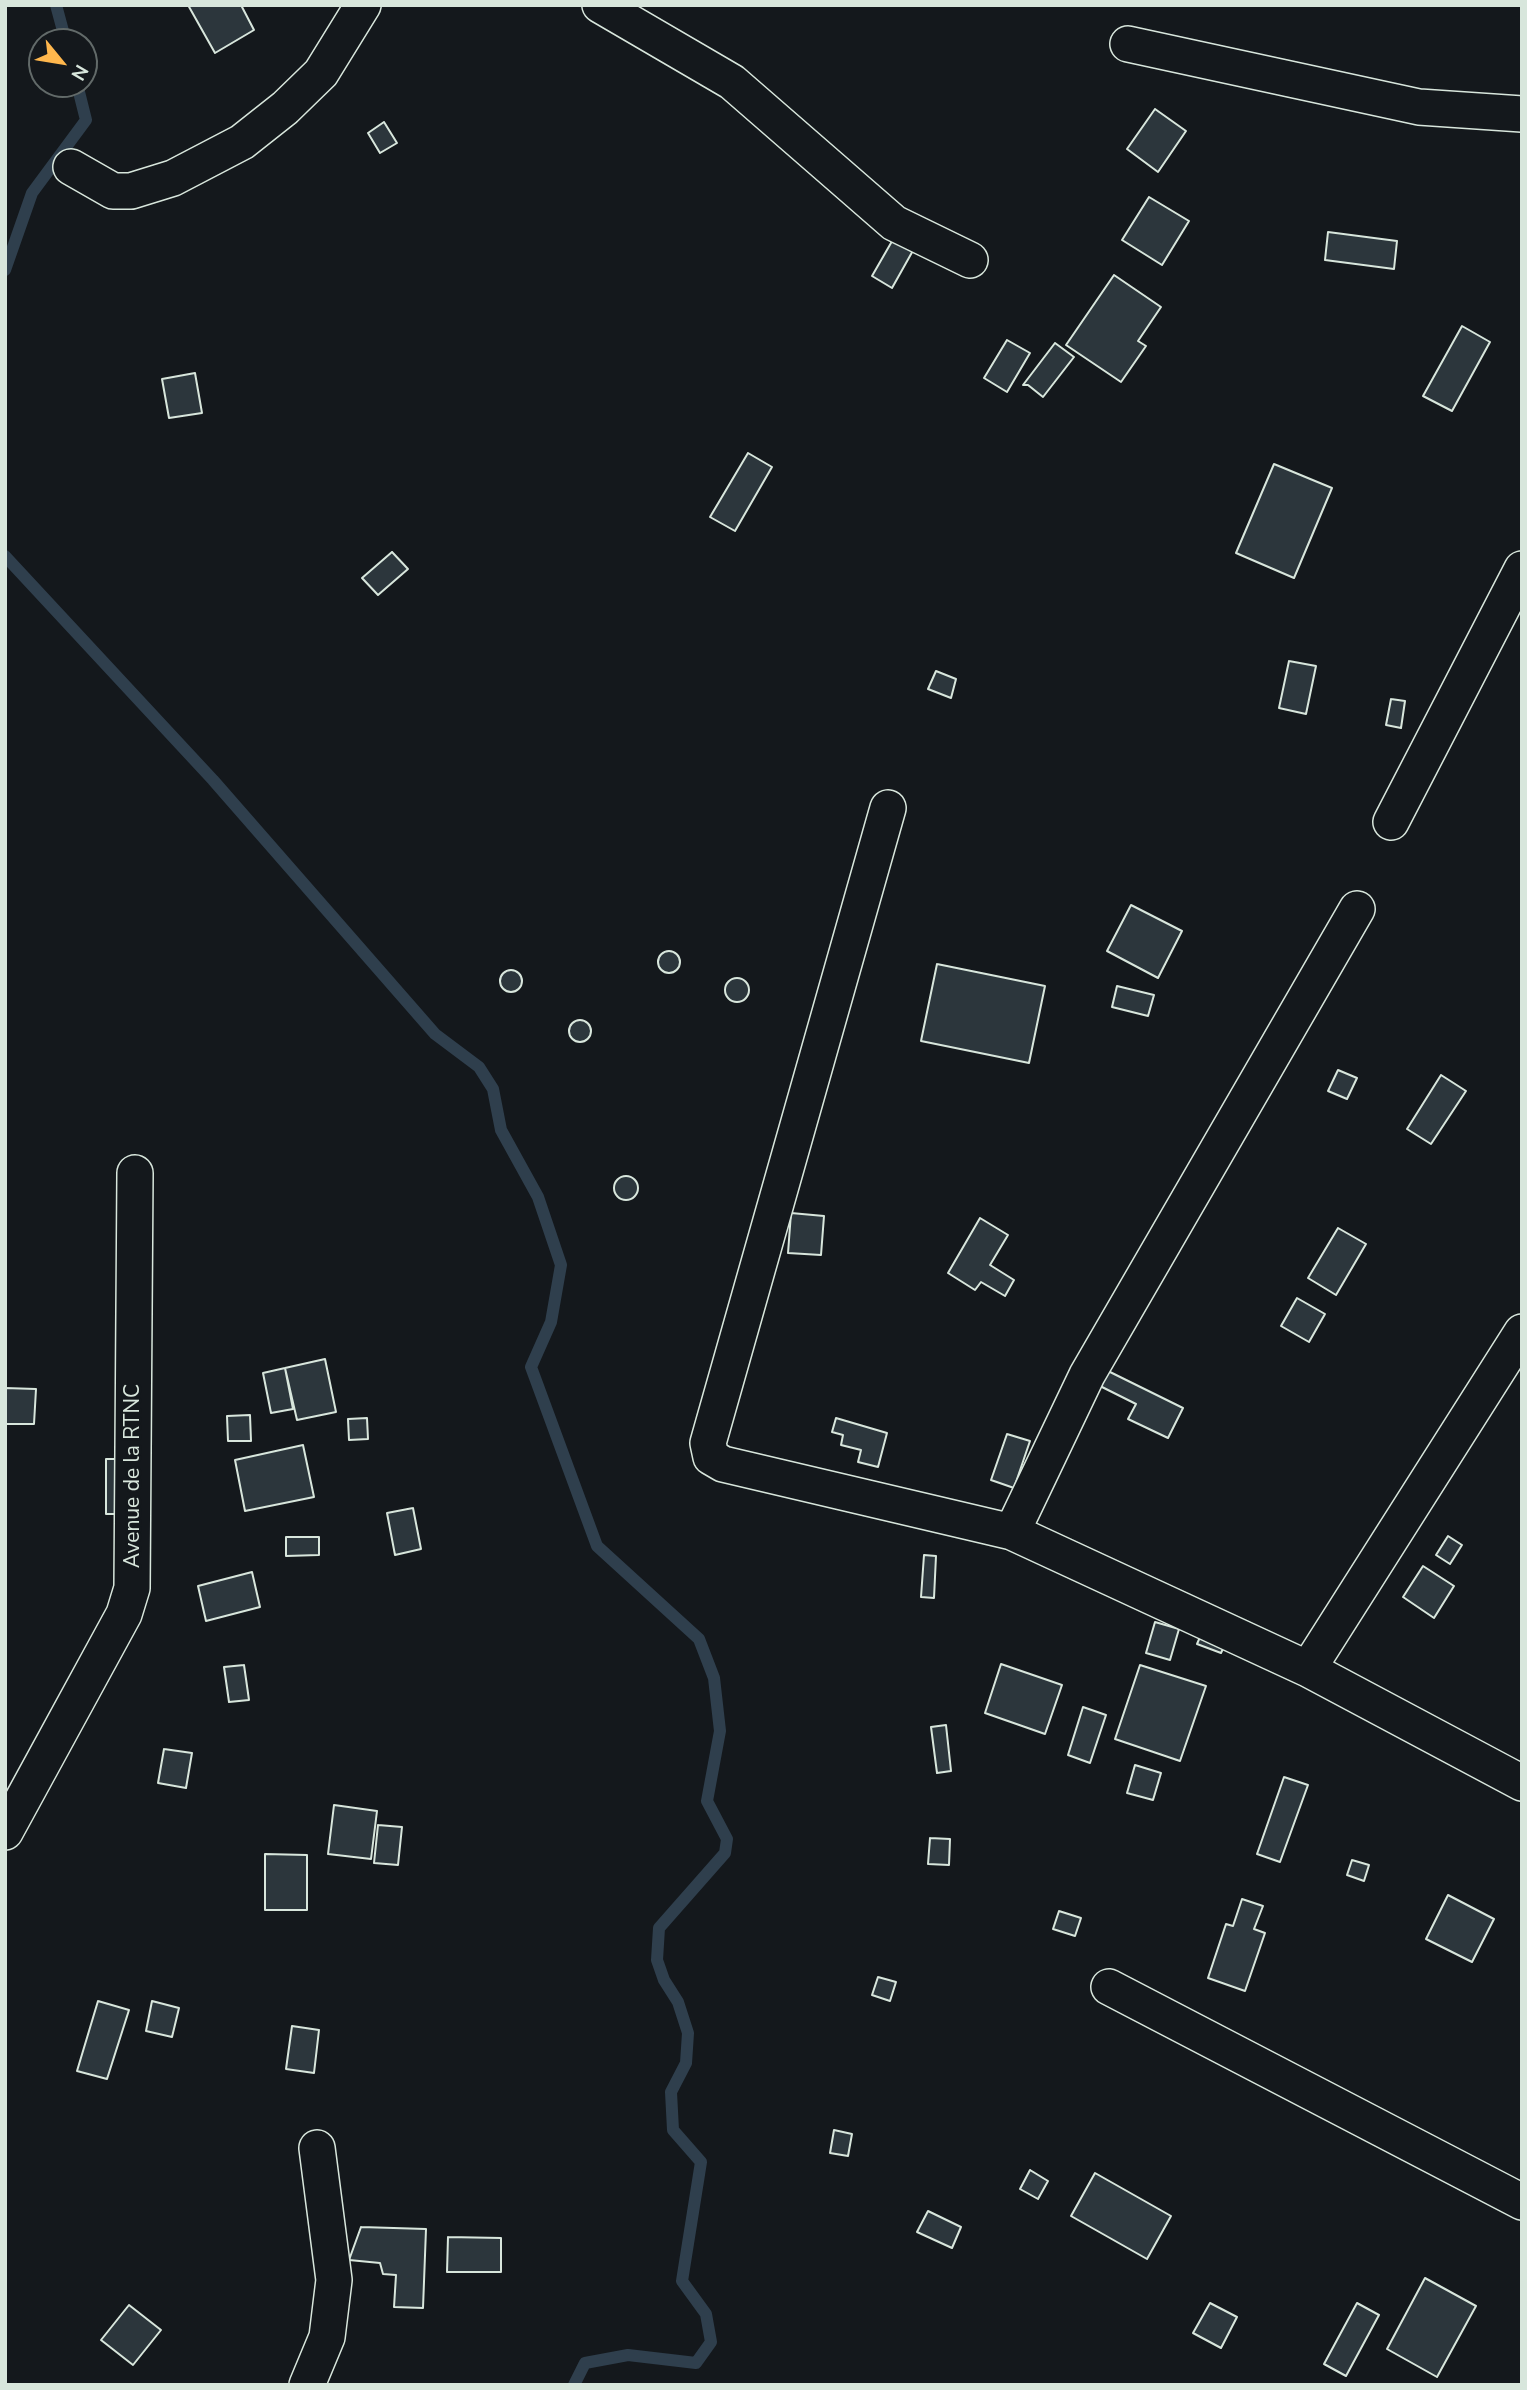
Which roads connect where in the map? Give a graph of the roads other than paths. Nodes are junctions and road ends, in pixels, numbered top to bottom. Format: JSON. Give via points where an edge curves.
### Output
{"nodes":[{"id":1,"x":363,"y":5,"type":"edge"},
{"id":2,"x":600,"y":5,"type":"edge"},
{"id":3,"x":1128,"y":44,"type":"dead end"},
{"id":4,"x":1522,"y":114,"type":"edge"},
{"id":5,"x":71,"y":167,"type":"dead end"},
{"id":6,"x":970,"y":260,"type":"dead end"},
{"id":7,"x":1522,"y":569,"type":"edge"},
{"id":8,"x":888,"y":808,"type":"dead end"},
{"id":9,"x":1391,"y":822,"type":"dead end"},
{"id":10,"x":1357,"y":909,"type":"dead end"},
{"id":11,"x":135,"y":1172,"type":"dead end"},
{"id":12,"x":1522,"y":1332,"type":"edge"},
{"id":13,"x":1012,"y":1532,"type":"junction"},
{"id":14,"x":1308,"y":1669,"type":"junction"},
{"id":15,"x":1522,"y":1783,"type":"edge"},
{"id":16,"x":5,"y":1832,"type":"edge"},
{"id":17,"x":1108,"y":1987,"type":"dead end"},
{"id":18,"x":317,"y":2148,"type":"dead end"},
{"id":19,"x":1522,"y":2202,"type":"edge"},
{"id":20,"x":307,"y":2385,"type":"edge"}],
"edges":[{"from":1,"to":5,"type":"street","via":[[321,73],[242,142],[173,178],[131,191],[113,191]]},
{"from":2,"to":6,"type":"street","via":[[732,82],[894,223]]},
{"from":3,"to":4,"type":"street","via":[[1419,107]]},
{"from":7,"to":9,"type":"street"},
{"from":8,"to":13,"type":"street","via":[[708,1443],[711,1457],[723,1464]]},
{"from":10,"to":13,"type":"street","via":[[1087,1376]]},
{"from":11,"to":16,"type":"street","name":"Avenue de la RTNC","via":[[132,1588],[124,1614]]},
{"from":12,"to":14,"type":"street"},
{"from":13,"to":14,"type":"street"},
{"from":14,"to":15,"type":"street"},
{"from":17,"to":19,"type":"street"},
{"from":18,"to":20,"type":"street","via":[[334,2280],[327,2337]]}]}
